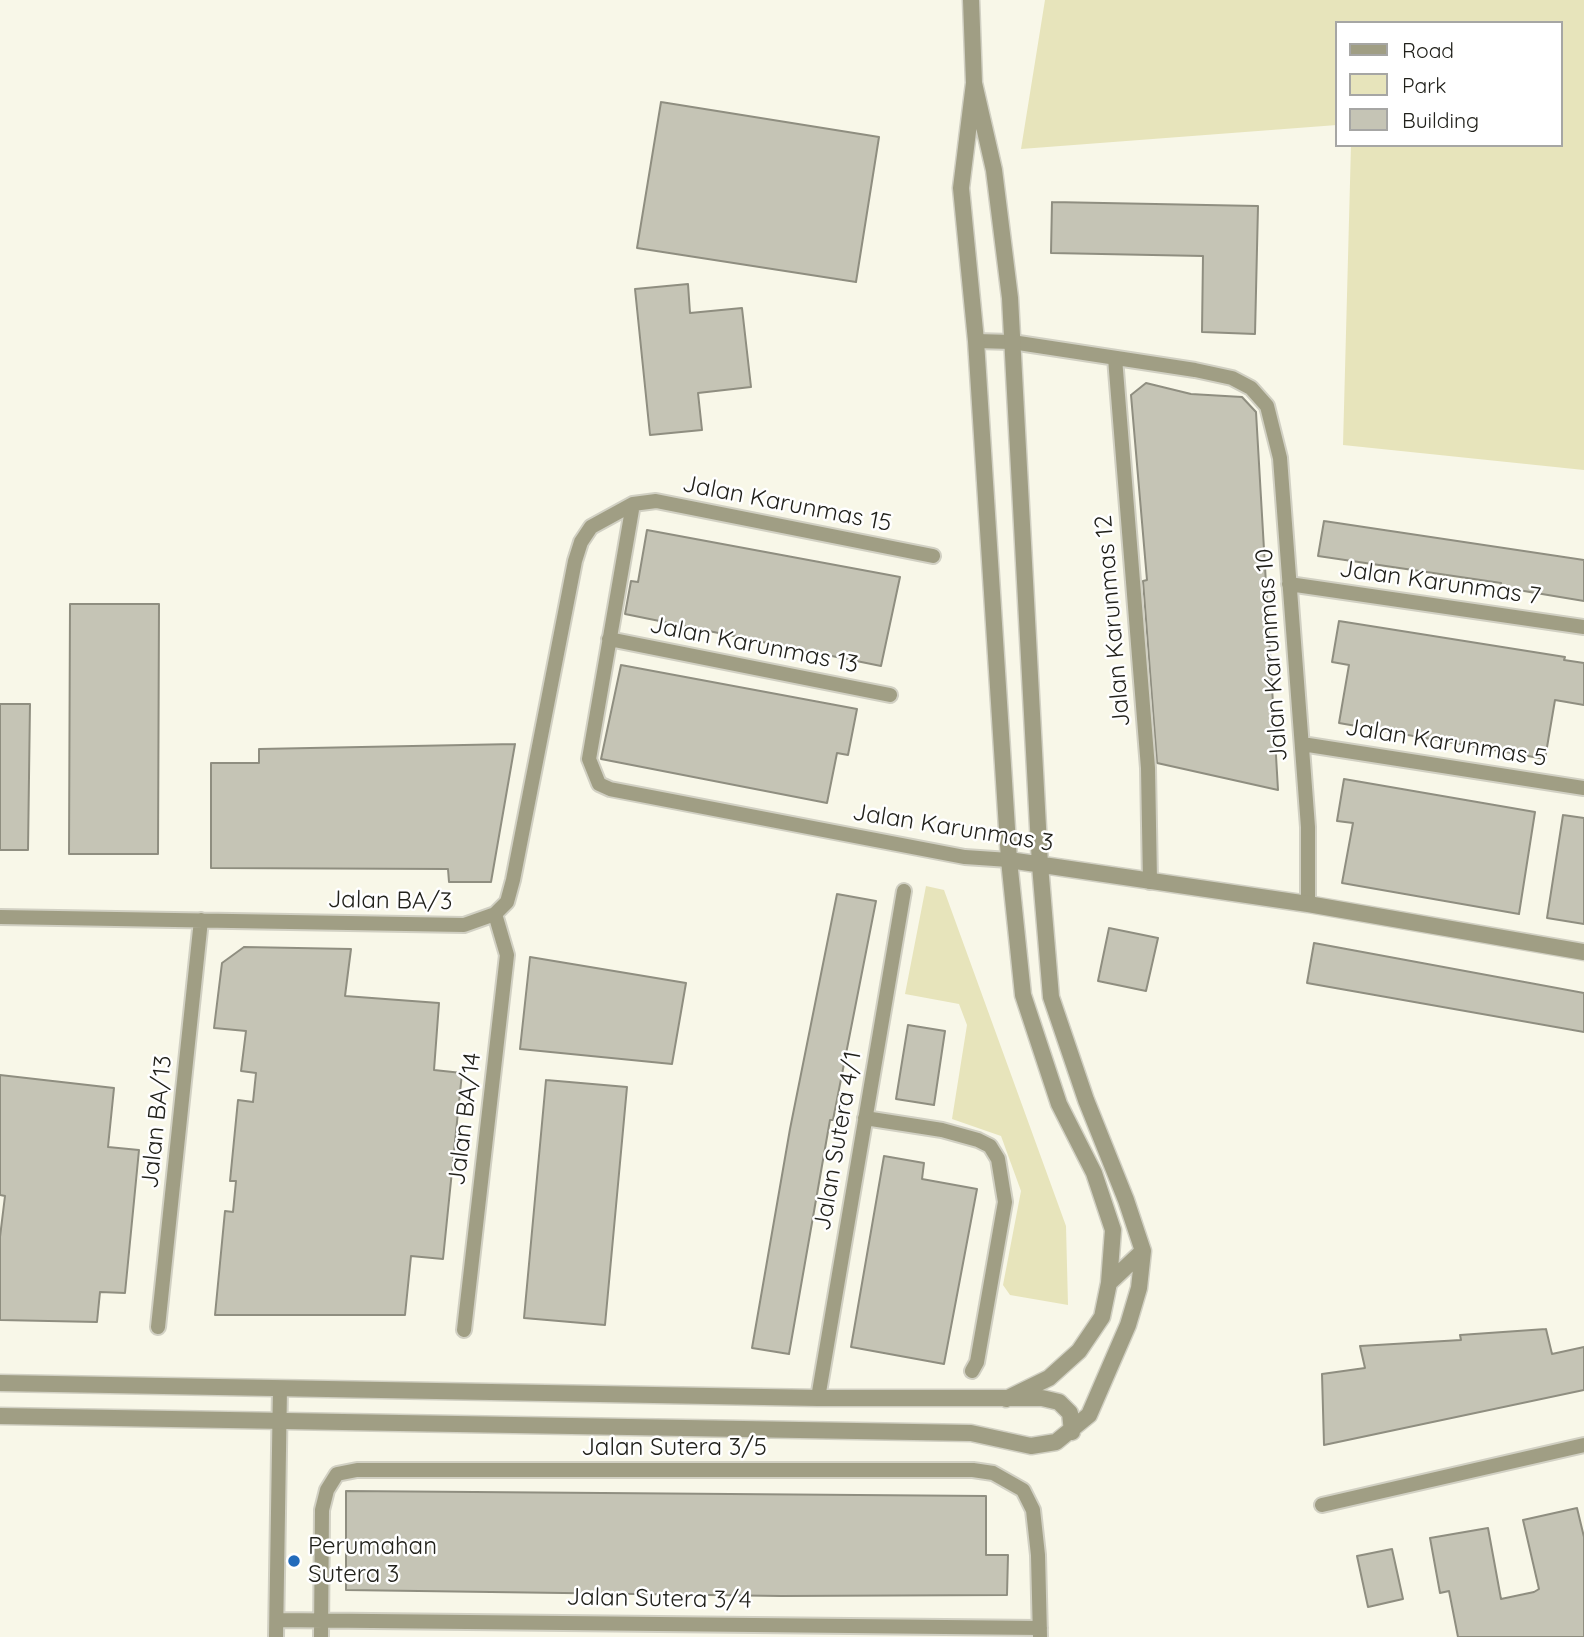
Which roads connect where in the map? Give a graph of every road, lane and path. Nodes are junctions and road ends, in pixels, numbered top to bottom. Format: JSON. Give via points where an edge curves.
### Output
{"nodes":[{"id":1,"x":971,"y":0,"type":"edge"},
{"id":2,"x":974,"y":83,"type":"junction"},
{"id":3,"x":976,"y":341,"type":"junction"},
{"id":4,"x":1012,"y":342,"type":"junction"},
{"id":5,"x":1115,"y":358,"type":"junction"},
{"id":6,"x":633,"y":504,"type":"junction"},
{"id":7,"x":933,"y":556,"type":"dead end"},
{"id":8,"x":1289,"y":584,"type":"junction"},
{"id":9,"x":1584,"y":627,"type":"edge"},
{"id":10,"x":610,"y":639,"type":"junction"},
{"id":11,"x":890,"y":695,"type":"dead end"},
{"id":12,"x":1302,"y":744,"type":"junction"},
{"id":13,"x":1584,"y":788,"type":"edge"},
{"id":14,"x":1009,"y":860,"type":"junction"},
{"id":15,"x":1040,"y":865,"type":"junction"},
{"id":16,"x":1150,"y":882,"type":"junction"},
{"id":17,"x":904,"y":891,"type":"dead end"},
{"id":18,"x":1308,"y":904,"type":"junction"},
{"id":19,"x":495,"y":914,"type":"junction"},
{"id":20,"x":0,"y":917,"type":"edge"},
{"id":21,"x":201,"y":920,"type":"junction"},
{"id":22,"x":1584,"y":952,"type":"edge"},
{"id":23,"x":865,"y":1118,"type":"junction"},
{"id":24,"x":1143,"y":1251,"type":"junction"},
{"id":25,"x":1109,"y":1283,"type":"junction"},
{"id":26,"x":158,"y":1328,"type":"dead end"},
{"id":27,"x":464,"y":1330,"type":"dead end"},
{"id":28,"x":972,"y":1371,"type":"dead end"},
{"id":29,"x":0,"y":1383,"type":"edge"},
{"id":30,"x":280,"y":1388,"type":"junction"},
{"id":31,"x":818,"y":1398,"type":"junction"},
{"id":32,"x":1006,"y":1399,"type":"junction"},
{"id":33,"x":0,"y":1416,"type":"edge"},
{"id":34,"x":280,"y":1423,"type":"junction"},
{"id":35,"x":1072,"y":1432,"type":"junction"},
{"id":36,"x":1584,"y":1446,"type":"edge"},
{"id":37,"x":1322,"y":1504,"type":"dead end"},
{"id":38,"x":321,"y":1619,"type":"junction"},
{"id":39,"x":277,"y":1620,"type":"junction"},
{"id":40,"x":1040,"y":1632,"type":"edge"},
{"id":41,"x":276,"y":1637,"type":"edge"},
{"id":42,"x":321,"y":1637,"type":"edge"}],
"edges":[{"from":1,"to":2,"type":"street"},
{"from":2,"to":3,"type":"street","via":[[961,188]]},
{"from":2,"to":4,"type":"street","via":[[1002,223]]},
{"from":3,"to":4,"type":"street"},
{"from":3,"to":14,"type":"street"},
{"from":4,"to":5,"type":"street"},
{"from":4,"to":15,"type":"street"},
{"from":5,"to":8,"type":"street","name":"Jalan Karunmas 10","via":[[1232,379],[1251,388],[1266,406],[1280,458]]},
{"from":5,"to":16,"type":"street","name":"Jalan Karunmas 12","via":[[1148,768]]},
{"from":6,"to":7,"type":"street","name":"Jalan Karunmas 15","via":[[656,501]]},
{"from":6,"to":10,"type":"street","name":"Jalan Karunmas 3"},
{"from":6,"to":19,"type":"street","via":[[591,527],[581,542],[513,880],[507,902]]},
{"from":8,"to":9,"type":"street","name":"Jalan Karunmas 7"},
{"from":8,"to":12,"type":"street","name":"Jalan Karunmas 10"},
{"from":10,"to":11,"type":"street","name":"Jalan Karunmas 13"},
{"from":10,"to":14,"type":"street","name":"Jalan Karunmas 3","via":[[589,759],[600,784],[939,852]]},
{"from":12,"to":13,"type":"street","name":"Jalan Karunmas 5"},
{"from":12,"to":18,"type":"street","name":"Jalan Karunmas 10"},
{"from":14,"to":15,"type":"street","name":"Jalan Karunmas 3"},
{"from":14,"to":25,"type":"street","via":[[1023,995],[1059,1104],[1094,1173],[1113,1230]]},
{"from":15,"to":16,"type":"street","name":"Jalan Karunmas 3"},
{"from":15,"to":24,"type":"street","via":[[1051,997]]},
{"from":16,"to":18,"type":"street","name":"Jalan Karunmas 3"},
{"from":17,"to":23,"type":"street","name":"Jalan Sutera 4/1"},
{"from":18,"to":22,"type":"street","name":"Jalan Karunmas 3"},
{"from":19,"to":21,"type":"street","name":"Jalan BA/3","via":[[464,925]]},
{"from":19,"to":27,"type":"street","name":"Jalan BA/14","via":[[507,955]]},
{"from":20,"to":21,"type":"street","name":"Jalan BA/3"},
{"from":21,"to":26,"type":"street","name":"Jalan BA/13"},
{"from":23,"to":28,"type":"street","via":[[978,1140],[990,1146],[998,1158],[1005,1202]]},
{"from":23,"to":31,"type":"street","name":"Jalan Sutera 4/1"},
{"from":24,"to":25,"type":"street"},
{"from":24,"to":35,"type":"street","via":[[1128,1325],[1089,1415]]},
{"from":25,"to":32,"type":"street","via":[[1102,1317],[1079,1351],[1049,1378]]},
{"from":29,"to":30,"type":"street"},
{"from":30,"to":31,"type":"street"},
{"from":30,"to":34,"type":"street"},
{"from":31,"to":32,"type":"street"},
{"from":32,"to":35,"type":"street","via":[[1059,1402],[1070,1413]]},
{"from":33,"to":34,"type":"street"},
{"from":34,"to":35,"type":"street","via":[[971,1433],[1031,1446],[1056,1442]]},
{"from":34,"to":39,"type":"street"},
{"from":36,"to":37,"type":"street"},
{"from":38,"to":39,"type":"street","name":"Jalan Sutera 3/4"},
{"from":38,"to":40,"type":"street","name":"Jalan Sutera 3/4"},
{"from":38,"to":40,"type":"street","name":"Jalan Sutera 3/5","via":[[322,1510],[337,1474],[358,1470],[973,1470],[1010,1481],[1023,1490],[1033,1510]]},
{"from":38,"to":42,"type":"street"},
{"from":39,"to":41,"type":"street"}]}
